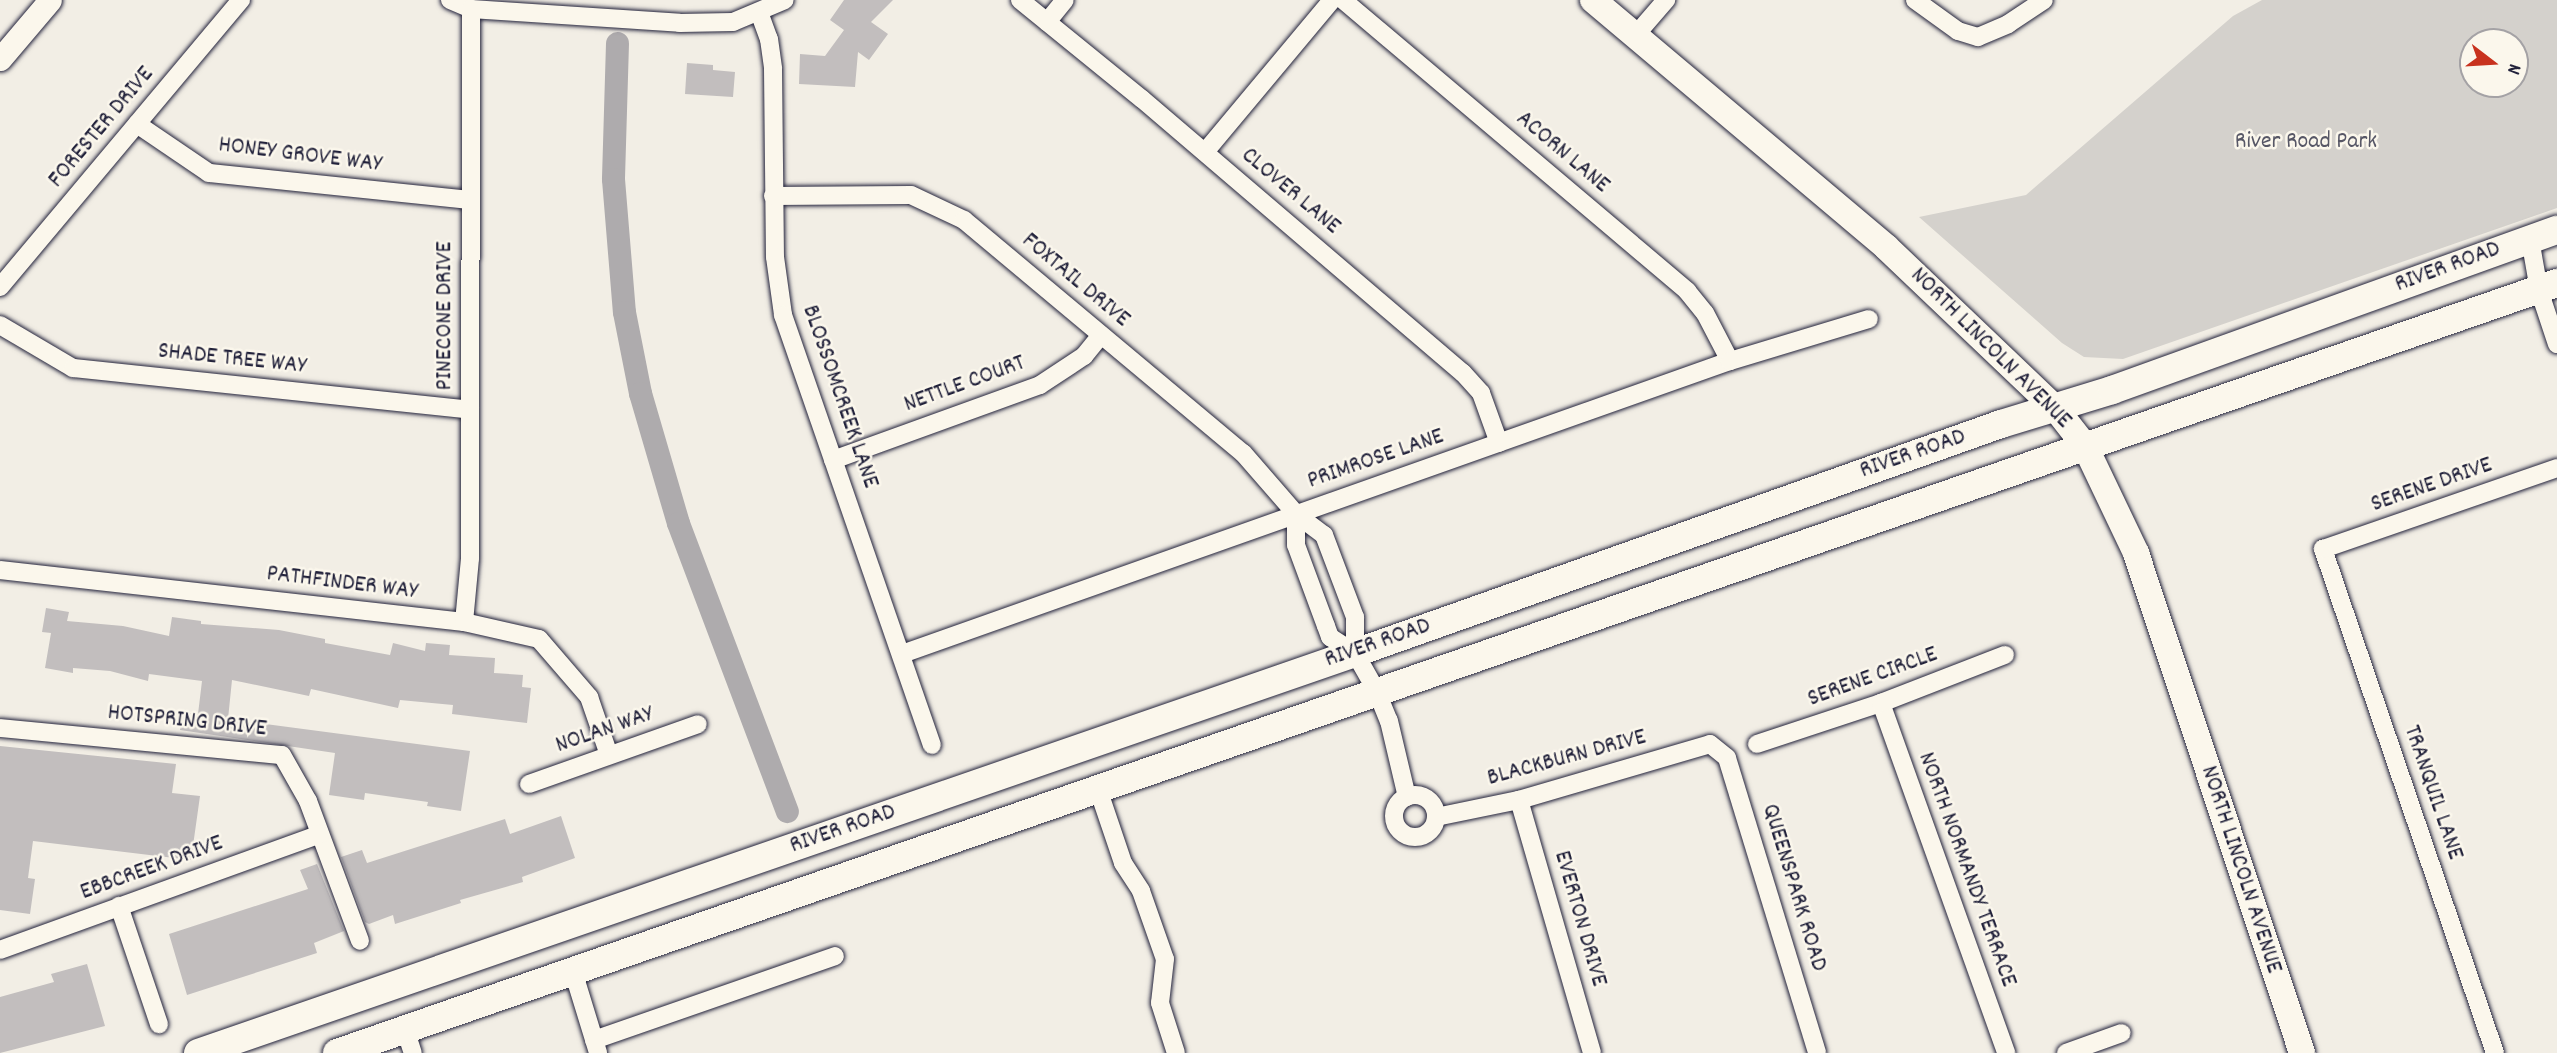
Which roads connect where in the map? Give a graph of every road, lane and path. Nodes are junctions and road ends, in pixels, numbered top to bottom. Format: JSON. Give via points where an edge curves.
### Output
{"nodes":[{"id":1,"x":50,"y":0,"type":"edge"},
{"id":2,"x":241,"y":0,"type":"edge"},
{"id":3,"x":450,"y":0,"type":"edge"},
{"id":4,"x":785,"y":0,"type":"edge"},
{"id":5,"x":1020,"y":0,"type":"edge"},
{"id":6,"x":1065,"y":0,"type":"edge"},
{"id":7,"x":1332,"y":0,"type":"edge"},
{"id":8,"x":1343,"y":0,"type":"edge"},
{"id":9,"x":1593,"y":0,"type":"edge"},
{"id":10,"x":1666,"y":0,"type":"edge"},
{"id":11,"x":1914,"y":0,"type":"edge"},
{"id":12,"x":2044,"y":0,"type":"edge"},
{"id":13,"x":471,"y":9,"type":"junction"},
{"id":14,"x":759,"y":12,"type":"junction"},
{"id":15,"x":1047,"y":22,"type":"junction"},
{"id":16,"x":1636,"y":36,"type":"junction"},
{"id":17,"x":0,"y":59,"type":"edge"},
{"id":18,"x":137,"y":124,"type":"junction"},
{"id":19,"x":1205,"y":152,"type":"junction"},
{"id":20,"x":774,"y":196,"type":"junction"},
{"id":21,"x":471,"y":200,"type":"junction"},
{"id":22,"x":2557,"y":230,"type":"edge"},
{"id":23,"x":2530,"y":239,"type":"junction"},
{"id":24,"x":2548,"y":286,"type":"edge"},
{"id":25,"x":0,"y":287,"type":"edge"},
{"id":26,"x":1869,"y":319,"type":"dead end"},
{"id":27,"x":0,"y":325,"type":"edge"},
{"id":28,"x":1101,"y":335,"type":"junction"},
{"id":29,"x":2557,"y":344,"type":"edge"},
{"id":30,"x":1730,"y":361,"type":"junction"},
{"id":31,"x":2056,"y":409,"type":"junction"},
{"id":32,"x":471,"y":410,"type":"junction"},
{"id":33,"x":1499,"y":443,"type":"junction"},
{"id":34,"x":2085,"y":446,"type":"junction"},
{"id":35,"x":833,"y":460,"type":"junction"},
{"id":36,"x":2557,"y":468,"type":"edge"},
{"id":37,"x":1296,"y":514,"type":"junction"},
{"id":38,"x":2323,"y":549,"type":"joint"},
{"id":39,"x":0,"y":570,"type":"edge"},
{"id":40,"x":464,"y":622,"type":"junction"},
{"id":41,"x":1355,"y":653,"type":"junction"},
{"id":42,"x":902,"y":654,"type":"junction"},
{"id":43,"x":2005,"y":656,"type":"dead end"},
{"id":44,"x":1377,"y":692,"type":"junction"},
{"id":45,"x":1881,"y":703,"type":"junction"},
{"id":46,"x":698,"y":724,"type":"dead end"},
{"id":47,"x":0,"y":728,"type":"edge"},
{"id":48,"x":1710,"y":744,"type":"joint"},
{"id":49,"x":1757,"y":744,"type":"dead end"},
{"id":50,"x":932,"y":745,"type":"dead end"},
{"id":51,"x":609,"y":755,"type":"junction"},
{"id":52,"x":529,"y":784,"type":"dead end"},
{"id":53,"x":1098,"y":789,"type":"junction"},
{"id":54,"x":1407,"y":797,"type":"junction"},
{"id":55,"x":1519,"y":800,"type":"junction"},
{"id":56,"x":1436,"y":817,"type":"junction"},
{"id":57,"x":320,"y":834,"type":"junction"},
{"id":58,"x":119,"y":906,"type":"junction"},
{"id":59,"x":360,"y":941,"type":"dead end"},
{"id":60,"x":0,"y":950,"type":"edge"},
{"id":61,"x":835,"y":956,"type":"dead end"},
{"id":62,"x":573,"y":971,"type":"junction"},
{"id":63,"x":159,"y":1024,"type":"dead end"},
{"id":64,"x":2122,"y":1033,"type":"dead end"},
{"id":65,"x":409,"y":1041,"type":"edge"},
{"id":66,"x":596,"y":1047,"type":"edge"},
{"id":67,"x":198,"y":1053,"type":"edge"},
{"id":68,"x":337,"y":1053,"type":"edge"},
{"id":69,"x":1176,"y":1053,"type":"edge"},
{"id":70,"x":1592,"y":1053,"type":"edge"},
{"id":71,"x":1817,"y":1053,"type":"edge"},
{"id":72,"x":2006,"y":1053,"type":"edge"},
{"id":73,"x":2066,"y":1053,"type":"edge"},
{"id":74,"x":2302,"y":1053,"type":"edge"},
{"id":75,"x":2494,"y":1053,"type":"edge"}],
"edges":[{"from":1,"to":17,"type":"street"},
{"from":2,"to":18,"type":"street","name":"FORESTER DRIVE"},
{"from":3,"to":13,"type":"street"},
{"from":4,"to":14,"type":"street"},
{"from":5,"to":15,"type":"street","name":"CLOVER LANE"},
{"from":6,"to":15,"type":"street"},
{"from":7,"to":19,"type":"street"},
{"from":8,"to":30,"type":"street","name":"ACORN LANE","via":[[1687,291],[1705,313]]},
{"from":9,"to":16,"type":"main road","name":"NORTH LINCOLN AVENUE"},
{"from":10,"to":16,"type":"street"},
{"from":11,"to":12,"type":"street","via":[[1958,31],[1978,37]]},
{"from":13,"to":14,"type":"street","via":[[680,23],[733,22]]},
{"from":13,"to":21,"type":"street","name":"PINECONE DRIVE"},
{"from":14,"to":20,"type":"street","name":"BLOSSOMCREEK LANE","via":[[773,69]]},
{"from":15,"to":19,"type":"street","name":"CLOVER LANE"},
{"from":16,"to":31,"type":"main road","name":"NORTH LINCOLN AVENUE","via":[[1886,247]]},
{"from":18,"to":21,"type":"street","name":"HONEY GROVE WAY","via":[[209,173]]},
{"from":18,"to":25,"type":"street","name":"FORESTER DRIVE"},
{"from":19,"to":33,"type":"street","name":"CLOVER LANE","via":[[1464,373],[1481,393]]},
{"from":20,"to":28,"type":"street","name":"FOXTAIL DRIVE","via":[[911,195],[964,220]]},
{"from":20,"to":35,"type":"street","name":"BLOSSOMCREEK LANE","via":[[775,257],[783,315]]},
{"from":21,"to":32,"type":"street","name":"PINECONE DRIVE"},
{"from":22,"to":23,"type":"main road","name":"RIVER ROAD"},
{"from":23,"to":24,"type":"street"},
{"from":23,"to":31,"type":"main road","name":"RIVER ROAD"},
{"from":24,"to":29,"type":"street"},
{"from":24,"to":34,"type":"main road","name":"RIVER ROAD"},
{"from":26,"to":30,"type":"street","name":"PRIMROSE LANE"},
{"from":27,"to":32,"type":"street","name":"SHADE TREE WAY","via":[[73,368]]},
{"from":28,"to":35,"type":"street","name":"NETTLE COURT","via":[[1084,356],[1040,385]]},
{"from":28,"to":37,"type":"street","name":"FOXTAIL DRIVE","via":[[1243,453]]},
{"from":30,"to":33,"type":"street","name":"PRIMROSE LANE"},
{"from":31,"to":34,"type":"main road","name":"NORTH LINCOLN AVENUE"},
{"from":31,"to":41,"type":"main road","name":"RIVER ROAD","via":[[2001,424]]},
{"from":32,"to":40,"type":"street","name":"PINECONE DRIVE","via":[[470,558]]},
{"from":33,"to":37,"type":"street","name":"PRIMROSE LANE"},
{"from":34,"to":44,"type":"main road","name":"RIVER ROAD"},
{"from":34,"to":74,"type":"main road","name":"NORTH LINCOLN AVENUE","via":[[2136,553]]},
{"from":35,"to":42,"type":"street","name":"BLOSSOMCREEK LANE"},
{"from":36,"to":38,"type":"street","name":"SERENE DRIVE"},
{"from":37,"to":41,"type":"street","name":"FOXTAIL DRIVE","via":[[1324,535],[1355,617]]},
{"from":37,"to":41,"type":"street","via":[[1296,545],[1330,637]]},
{"from":37,"to":42,"type":"street","name":"PRIMROSE LANE"},
{"from":38,"to":75,"type":"street","name":"TRANQUIL LANE"},
{"from":39,"to":40,"type":"street","name":"PATHFINDER WAY"},
{"from":40,"to":51,"type":"street","name":"PATHFINDER WAY","via":[[539,639],[589,697]]},
{"from":41,"to":44,"type":"street"},
{"from":41,"to":67,"type":"main road","name":"RIVER ROAD"},
{"from":42,"to":50,"type":"street","name":"BLOSSOMCREEK LANE"},
{"from":43,"to":45,"type":"street","name":"SERENE CIRCLE"},
{"from":44,"to":53,"type":"main road","name":"RIVER ROAD"},
{"from":44,"to":54,"type":"street"},
{"from":45,"to":49,"type":"street","name":"SERENE CIRCLE"},
{"from":45,"to":72,"type":"street","name":"NORTH NORMANDY TERRACE"},
{"from":46,"to":51,"type":"street","name":"NOLAN WAY"},
{"from":47,"to":57,"type":"street","name":"HOTSPRING DRIVE","via":[[282,755]]},
{"from":48,"to":55,"type":"street","name":"BLACKBURN DRIVE"},
{"from":48,"to":71,"type":"street","name":"QUEENSPARK ROAD","via":[[1727,758]]},
{"from":51,"to":52,"type":"street","name":"NOLAN WAY"},
{"from":53,"to":62,"type":"main road","name":"RIVER ROAD"},
{"from":53,"to":69,"type":"street","via":[[1123,863],[1141,891],[1165,959],[1160,1003]]},
{"from":54,"to":56,"type":"street","via":[[1427,799]]},
{"from":54,"to":56,"type":"street","via":[[1394,811],[1401,832],[1423,836]]},
{"from":55,"to":56,"type":"street","name":"BLACKBURN DRIVE"},
{"from":55,"to":70,"type":"street","name":"EVERTON DRIVE"},
{"from":57,"to":58,"type":"street","name":"EBBCREEK DRIVE"},
{"from":57,"to":59,"type":"street"},
{"from":58,"to":60,"type":"street","name":"EBBCREEK DRIVE"},
{"from":58,"to":63,"type":"street"},
{"from":61,"to":66,"type":"street"},
{"from":62,"to":65,"type":"main road","name":"RIVER ROAD"},
{"from":62,"to":66,"type":"street"},
{"from":64,"to":73,"type":"street"},
{"from":65,"to":68,"type":"main road","name":"RIVER ROAD"}]}
